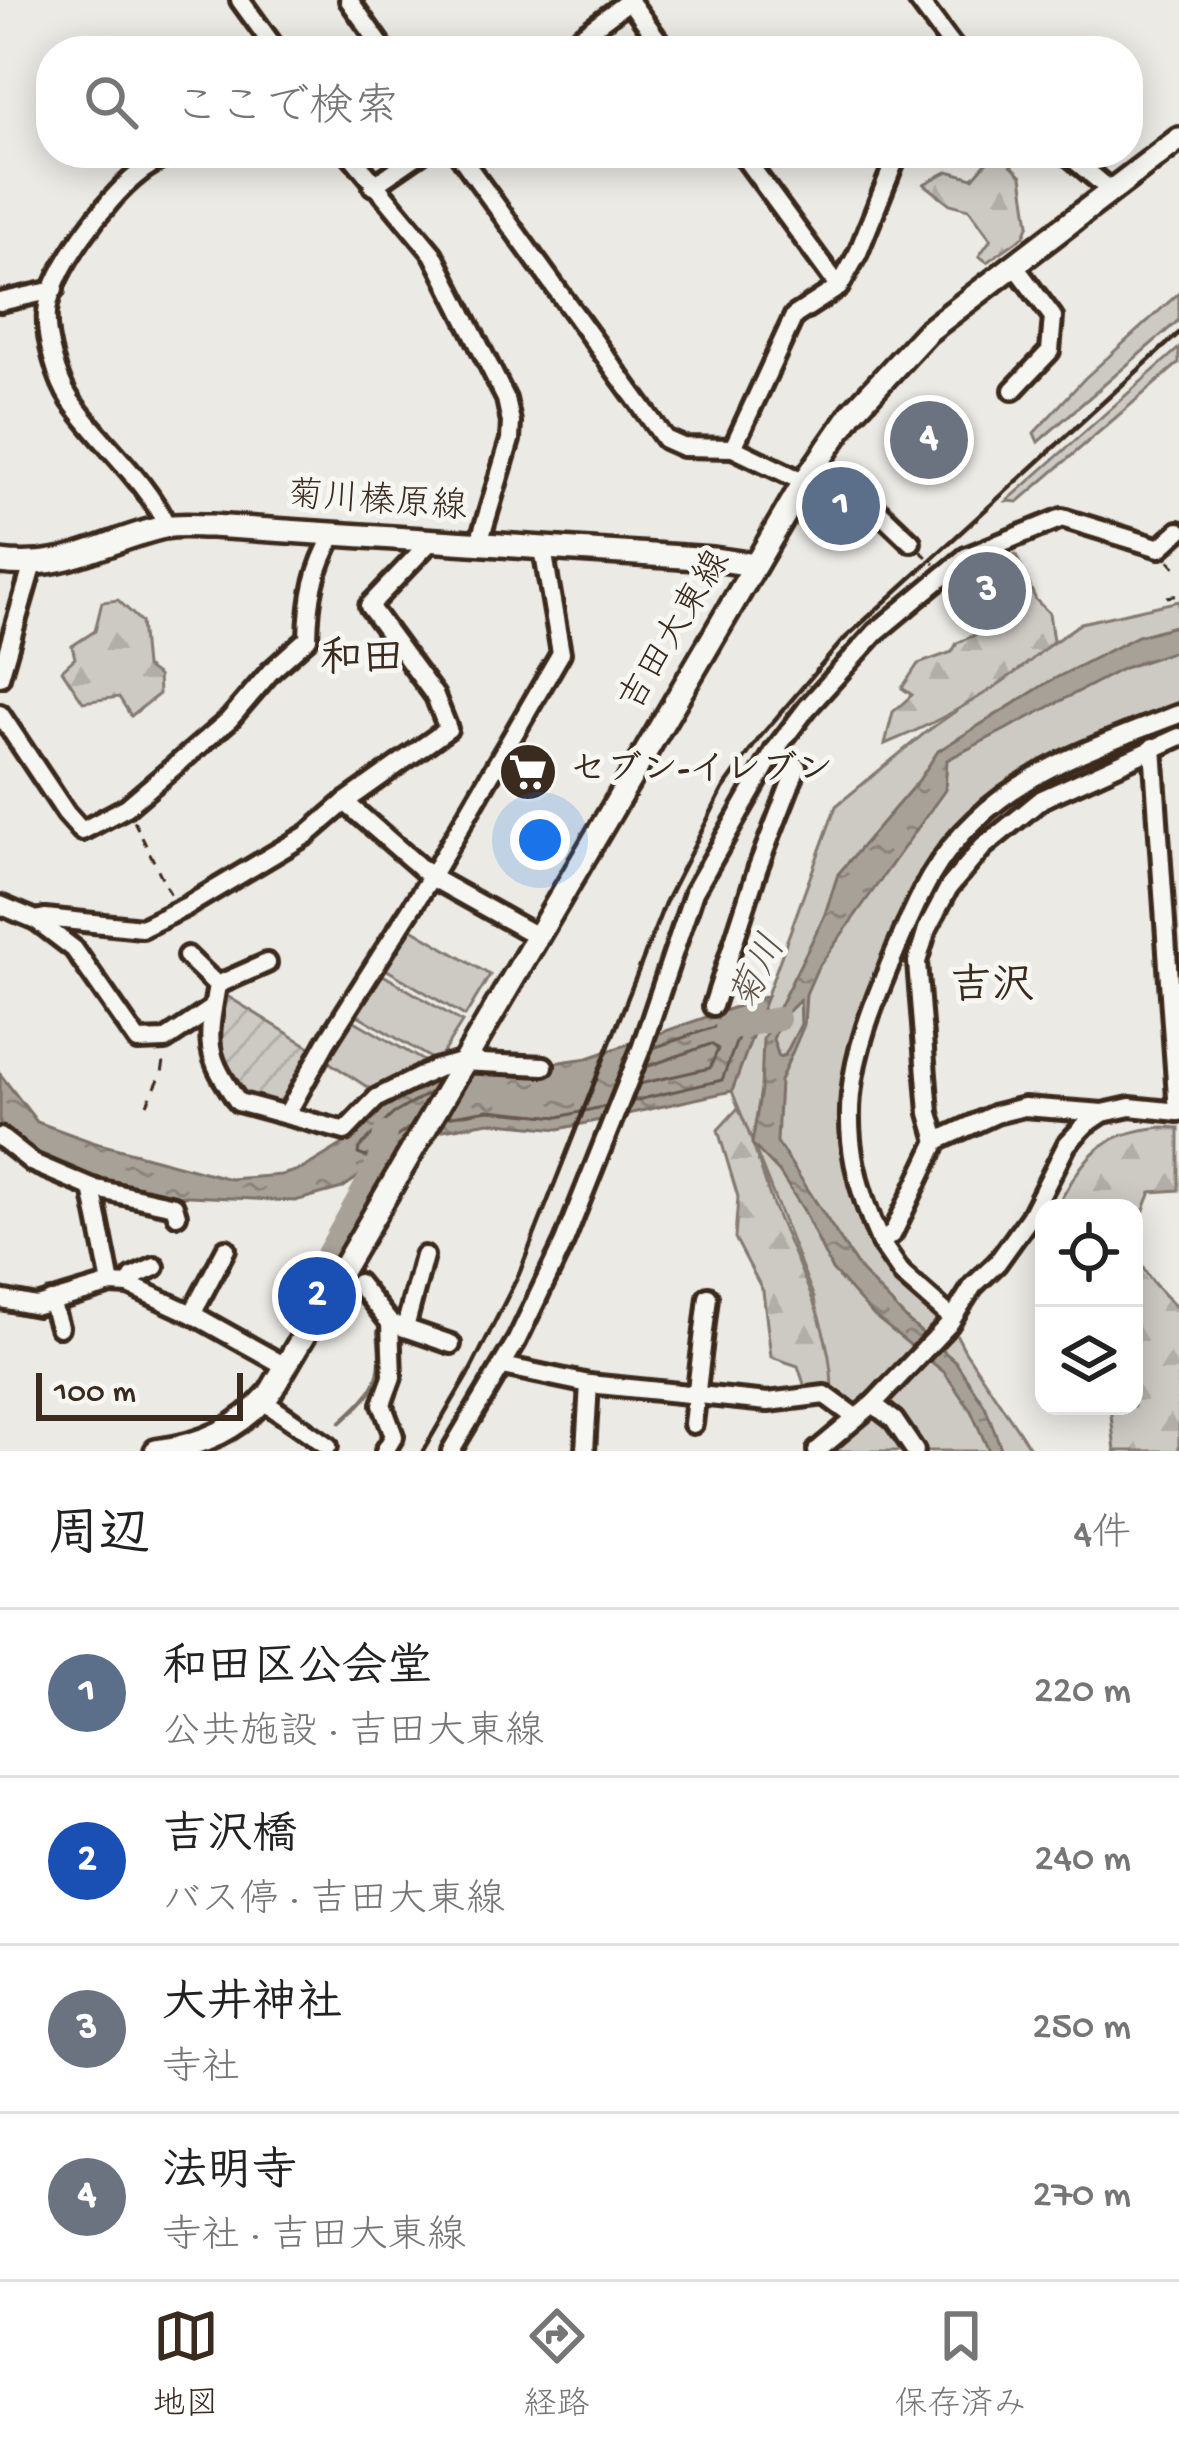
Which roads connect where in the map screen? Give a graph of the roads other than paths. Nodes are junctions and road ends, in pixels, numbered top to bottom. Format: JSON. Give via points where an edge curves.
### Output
{"nodes":[{"id":1,"x":240,"y":0,"type":"edge"},
{"id":2,"x":349,"y":0,"type":"edge"},
{"id":3,"x":629,"y":0,"type":"edge"},
{"id":4,"x":918,"y":0,"type":"edge"},
{"id":5,"x":266,"y":36,"type":"edge"},
{"id":6,"x":374,"y":36,"type":"edge"},
{"id":7,"x":581,"y":36,"type":"edge"},
{"id":8,"x":655,"y":36,"type":"edge"},
{"id":9,"x":945,"y":36,"type":"edge"},
{"id":10,"x":1179,"y":139,"type":"edge"},
{"id":11,"x":1143,"y":166,"type":"edge"},
{"id":12,"x":146,"y":168,"type":"edge"},
{"id":13,"x":360,"y":168,"type":"edge"},
{"id":14,"x":399,"y":168,"type":"edge"},
{"id":15,"x":469,"y":168,"type":"edge"},
{"id":16,"x":752,"y":168,"type":"edge"},
{"id":17,"x":892,"y":168,"type":"edge"},
{"id":18,"x":1084,"y":168,"type":"edge"},
{"id":19,"x":1140,"y":168,"type":"edge"},
{"id":20,"x":373,"y":186,"type":"junction"},
{"id":21,"x":1110,"y":190,"type":"junction"},
{"id":22,"x":1014,"y":265,"type":"junction"},
{"id":23,"x":839,"y":287,"type":"junction"},
{"id":24,"x":53,"y":290,"type":"junction"},
{"id":25,"x":0,"y":302,"type":"edge"},
{"id":26,"x":1013,"y":390,"type":"dead end"},
{"id":27,"x":733,"y":448,"type":"junction"},
{"id":28,"x":807,"y":477,"type":"junction"},
{"id":29,"x":167,"y":526,"type":"junction"},
{"id":30,"x":1179,"y":531,"type":"edge"},
{"id":31,"x":334,"y":534,"type":"junction"},
{"id":32,"x":431,"y":541,"type":"junction"},
{"id":33,"x":911,"y":542,"type":"road end"},
{"id":34,"x":478,"y":544,"type":"junction"},
{"id":35,"x":544,"y":549,"type":"junction"},
{"id":36,"x":0,"y":562,"type":"edge"},
{"id":37,"x":755,"y":565,"type":"junction"},
{"id":38,"x":32,"y":567,"type":"junction"},
{"id":39,"x":0,"y":676,"type":"edge"},
{"id":40,"x":1179,"y":713,"type":"edge"},
{"id":41,"x":0,"y":714,"type":"edge"},
{"id":42,"x":1179,"y":737,"type":"edge"},
{"id":43,"x":1153,"y":747,"type":"junction"},
{"id":44,"x":775,"y":750,"type":"junction"},
{"id":45,"x":344,"y":802,"type":"junction"},
{"id":46,"x":431,"y":877,"type":"junction"},
{"id":47,"x":0,"y":905,"type":"edge"},
{"id":48,"x":36,"y":920,"type":"junction"},
{"id":49,"x":535,"y":934,"type":"junction"},
{"id":50,"x":187,"y":956,"type":"dead end"},
{"id":51,"x":267,"y":963,"type":"dead end"},
{"id":52,"x":217,"y":985,"type":"junction"},
{"id":53,"x":713,"y":1006,"type":"dead end"},
{"id":54,"x":213,"y":1009,"type":"junction"},
{"id":55,"x":458,"y":1066,"type":"junction"},
{"id":56,"x":544,"y":1066,"type":"dead end"},
{"id":57,"x":1178,"y":1112,"type":"edge"},
{"id":58,"x":1103,"y":1113,"type":"junction"},
{"id":59,"x":287,"y":1114,"type":"junction"},
{"id":60,"x":0,"y":1137,"type":"edge"},
{"id":61,"x":938,"y":1142,"type":"junction"},
{"id":62,"x":92,"y":1188,"type":"junction"},
{"id":63,"x":177,"y":1215,"type":"dead end"},
{"id":64,"x":881,"y":1243,"type":"junction"},
{"id":65,"x":226,"y":1249,"type":"dead end"},
{"id":66,"x":424,"y":1256,"type":"dead end"},
{"id":67,"x":155,"y":1267,"type":"dead end"},
{"id":68,"x":358,"y":1283,"type":"dead end"},
{"id":69,"x":120,"y":1284,"type":"junction"},
{"id":70,"x":708,"y":1297,"type":"dead end"},
{"id":71,"x":0,"y":1299,"type":"edge"},
{"id":72,"x":51,"y":1301,"type":"junction"},
{"id":73,"x":192,"y":1314,"type":"junction"},
{"id":74,"x":951,"y":1321,"type":"junction"},
{"id":75,"x":397,"y":1325,"type":"junction"},
{"id":76,"x":59,"y":1327,"type":"dead end"},
{"id":77,"x":451,"y":1344,"type":"dead end"},
{"id":78,"x":502,"y":1366,"type":"junction"},
{"id":79,"x":287,"y":1367,"type":"junction"},
{"id":80,"x":589,"y":1384,"type":"junction"},
{"id":81,"x":697,"y":1394,"type":"junction"},
{"id":82,"x":263,"y":1401,"type":"junction"},
{"id":83,"x":876,"y":1401,"type":"junction"},
{"id":84,"x":855,"y":1417,"type":"junction"},
{"id":85,"x":693,"y":1424,"type":"dead end"},
{"id":86,"x":213,"y":1445,"type":"edge"},
{"id":87,"x":328,"y":1447,"type":"dead end"},
{"id":88,"x":156,"y":1451,"type":"edge"},
{"id":89,"x":386,"y":1451,"type":"edge"},
{"id":90,"x":452,"y":1451,"type":"edge"},
{"id":91,"x":585,"y":1451,"type":"edge"},
{"id":92,"x":817,"y":1451,"type":"edge"},
{"id":93,"x":915,"y":1451,"type":"edge"}],
"edges":[{"from":1,"to":5,"type":"street"},
{"from":2,"to":6,"type":"street"},
{"from":3,"to":7,"type":"street"},
{"from":3,"to":8,"type":"street"},
{"from":4,"to":9,"type":"street"},
{"from":10,"to":11,"type":"main road","name":"吉田大東線"},
{"from":12,"to":24,"type":"street","via":[[107,206]]},
{"from":13,"to":20,"type":"street"},
{"from":14,"to":20,"type":"street"},
{"from":15,"to":27,"type":"street","via":[[665,439]]},
{"from":16,"to":23,"type":"street"},
{"from":17,"to":23,"type":"street"},
{"from":18,"to":21,"type":"street"},
{"from":19,"to":21,"type":"main road","name":"吉田大東線"},
{"from":20,"to":34,"type":"street","via":[[433,254],[506,399],[510,440]]},
{"from":21,"to":22,"type":"main road","name":"吉田大東線"},
{"from":22,"to":26,"type":"street","via":[[1053,317],[1050,351]]},
{"from":22,"to":28,"type":"main road","name":"吉田大東線","via":[[901,356]]},
{"from":23,"to":27,"type":"street","via":[[794,316]]},
{"from":24,"to":25,"type":"street"},
{"from":24,"to":29,"type":"street","via":[[48,336],[66,394]]},
{"from":27,"to":28,"type":"street"},
{"from":28,"to":33,"type":"street","via":[[867,500]]},
{"from":28,"to":37,"type":"main road","name":"吉田大東線"},
{"from":29,"to":31,"type":"main road","name":"菊川榛原線"},
{"from":29,"to":38,"type":"main road","name":"菊川榛原線"},
{"from":30,"to":44,"type":"street","via":[[1160,548],[1062,518],[966,557],[876,632]]},
{"from":31,"to":32,"type":"main road","name":"菊川榛原線"},
{"from":31,"to":41,"type":"street","via":[[309,590],[308,638],[230,720],[127,807],[82,830]]},
{"from":32,"to":34,"type":"main road","name":"菊川榛原線"},
{"from":32,"to":45,"type":"street","via":[[369,605],[436,696],[448,729]]},
{"from":34,"to":35,"type":"main road","name":"菊川榛原線"},
{"from":35,"to":37,"type":"main road","name":"菊川榛原線"},
{"from":35,"to":46,"type":"street","via":[[561,652]]},
{"from":36,"to":38,"type":"main road","name":"菊川榛原線"},
{"from":37,"to":49,"type":"main road","name":"吉田大東線"},
{"from":38,"to":39,"type":"street"},
{"from":40,"to":64,"type":"street","via":[[1022,783],[976,819],[928,874],[864,1025],[850,1084],[850,1144]]},
{"from":42,"to":43,"type":"street"},
{"from":43,"to":57,"type":"street"},
{"from":43,"to":61,"type":"street","via":[[1042,799],[949,887],[917,962]]},
{"from":44,"to":53,"type":"street","via":[[797,767]]},
{"from":44,"to":78,"type":"street","via":[[694,892],[564,1242]]},
{"from":45,"to":46,"type":"street"},
{"from":45,"to":48,"type":"street","via":[[308,834],[132,929]]},
{"from":46,"to":49,"type":"street"},
{"from":46,"to":59,"type":"street"},
{"from":47,"to":48,"type":"street"},
{"from":48,"to":54,"type":"street","via":[[74,949],[138,1041],[164,1040]]},
{"from":49,"to":55,"type":"main road","name":"吉田大東線"},
{"from":50,"to":52,"type":"street"},
{"from":51,"to":52,"type":"street"},
{"from":52,"to":54,"type":"street"},
{"from":54,"to":59,"type":"street","via":[[211,1058],[238,1102]]},
{"from":55,"to":56,"type":"street"},
{"from":55,"to":59,"type":"street","via":[[377,1098],[344,1131]]},
{"from":55,"to":79,"type":"main road","name":"吉田大東線"},
{"from":57,"to":58,"type":"street"},
{"from":58,"to":61,"type":"street","via":[[1024,1107]]},
{"from":58,"to":74,"type":"street","via":[[1067,1144],[1030,1217]]},
{"from":60,"to":62,"type":"street","via":[[34,1163]]},
{"from":61,"to":64,"type":"street"},
{"from":62,"to":63,"type":"street","via":[[174,1206]]},
{"from":62,"to":69,"type":"street"},
{"from":64,"to":74,"type":"street"},
{"from":65,"to":73,"type":"street"},
{"from":66,"to":75,"type":"street"},
{"from":67,"to":69,"type":"street"},
{"from":68,"to":75,"type":"street"},
{"from":69,"to":72,"type":"street"},
{"from":69,"to":73,"type":"street"},
{"from":70,"to":81,"type":"street"},
{"from":71,"to":72,"type":"street"},
{"from":72,"to":76,"type":"street"},
{"from":73,"to":79,"type":"street"},
{"from":74,"to":83,"type":"street"},
{"from":75,"to":77,"type":"street"},
{"from":75,"to":89,"type":"street","via":[[382,1404],[394,1436]]},
{"from":78,"to":80,"type":"street"},
{"from":78,"to":90,"type":"street"},
{"from":79,"to":82,"type":"main road","name":"吉田大東線"},
{"from":80,"to":81,"type":"street"},
{"from":80,"to":91,"type":"street"},
{"from":81,"to":84,"type":"street","via":[[769,1402],[825,1395]]},
{"from":81,"to":85,"type":"street"},
{"from":82,"to":86,"type":"main road","name":"吉田大東線"},
{"from":82,"to":87,"type":"street"},
{"from":83,"to":84,"type":"street"},
{"from":83,"to":93,"type":"street"},
{"from":84,"to":92,"type":"street"},
{"from":86,"to":88,"type":"main road","name":"吉田大東線"}]}
